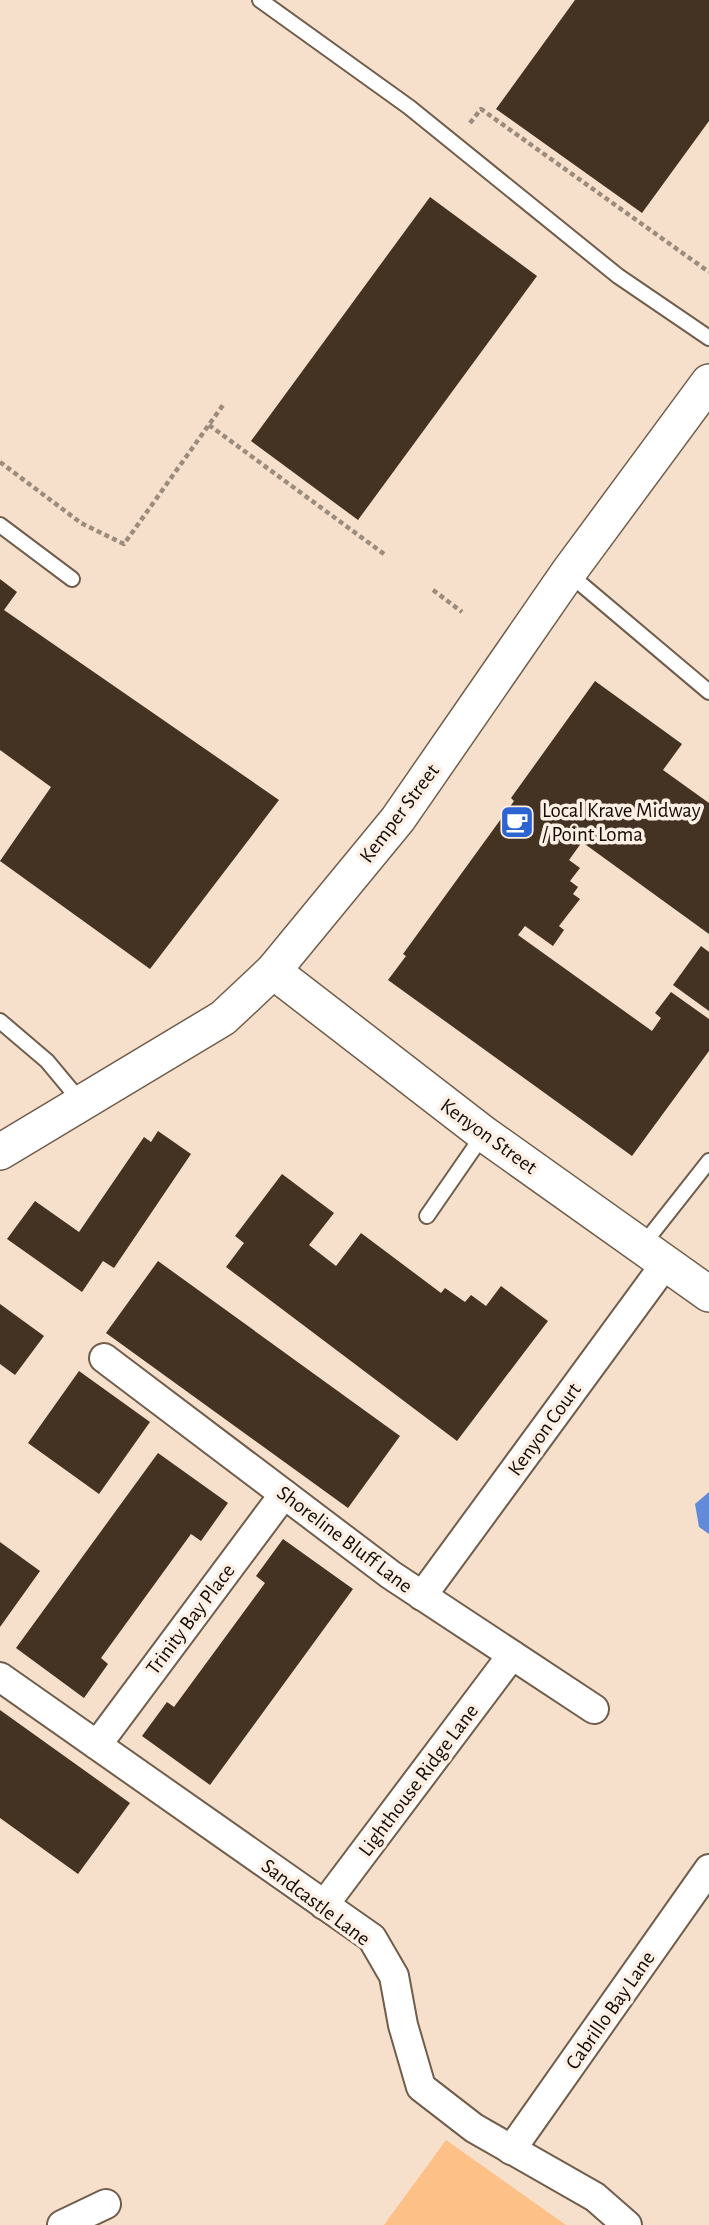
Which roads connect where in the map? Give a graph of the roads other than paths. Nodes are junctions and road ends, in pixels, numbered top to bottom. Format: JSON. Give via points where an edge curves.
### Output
{"nodes":[{"id":1,"x":261,"y":0,"type":"edge"},
{"id":2,"x":709,"y":338,"type":"edge"},
{"id":3,"x":709,"y":382,"type":"edge"},
{"id":4,"x":0,"y":524,"type":"edge"},
{"id":5,"x":568,"y":573,"type":"junction"},
{"id":6,"x":72,"y":579,"type":"dead end"},
{"id":7,"x":709,"y":692,"type":"edge"},
{"id":8,"x":273,"y":971,"type":"junction"},
{"id":9,"x":0,"y":1021,"type":"edge"},
{"id":10,"x":82,"y":1103,"type":"junction"},
{"id":11,"x":484,"y":1134,"type":"junction"},
{"id":12,"x":0,"y":1152,"type":"edge"},
{"id":13,"x":709,"y":1161,"type":"edge"},
{"id":14,"x":427,"y":1216,"type":"dead end"},
{"id":15,"x":654,"y":1254,"type":"junction"},
{"id":16,"x":709,"y":1294,"type":"edge"},
{"id":17,"x":104,"y":1358,"type":"dead end"},
{"id":18,"x":284,"y":1494,"type":"junction"},
{"id":19,"x":422,"y":1596,"type":"junction"},
{"id":20,"x":512,"y":1656,"type":"junction"},
{"id":21,"x":0,"y":1676,"type":"edge"},
{"id":22,"x":594,"y":1709,"type":"dead end"},
{"id":23,"x":97,"y":1745,"type":"junction"},
{"id":24,"x":709,"y":1869,"type":"edge"},
{"id":25,"x":324,"y":1905,"type":"junction"},
{"id":26,"x":699,"y":1906,"type":"edge"},
{"id":27,"x":511,"y":2150,"type":"junction"},
{"id":28,"x":106,"y":2204,"type":"dead end"},
{"id":29,"x":62,"y":2225,"type":"edge"},
{"id":30,"x":627,"y":2225,"type":"edge"}],
"edges":[{"from":1,"to":2,"type":"lane","via":[[409,107],[618,275]]},
{"from":3,"to":5,"type":"street","name":"Kemper Street"},
{"from":4,"to":6,"type":"lane"},
{"from":5,"to":7,"type":"lane"},
{"from":5,"to":8,"type":"street","name":"Kemper Street","via":[[398,819]]},
{"from":8,"to":10,"type":"street","name":"Kemper Street","via":[[223,1018]]},
{"from":8,"to":11,"type":"street","name":"Kenyon Street"},
{"from":9,"to":10,"type":"lane","via":[[47,1061]]},
{"from":10,"to":12,"type":"street","name":"Kemper Street"},
{"from":11,"to":14,"type":"lane"},
{"from":11,"to":15,"type":"street","name":"Kenyon Street"},
{"from":13,"to":15,"type":"lane"},
{"from":15,"to":16,"type":"street","name":"Kenyon Street"},
{"from":15,"to":19,"type":"street","name":"Kenyon Court"},
{"from":17,"to":18,"type":"street","name":"Shoreline Bluff Lane"},
{"from":18,"to":19,"type":"street","name":"Shoreline Bluff Lane"},
{"from":18,"to":23,"type":"street","name":"Trinity Bay Place"},
{"from":19,"to":20,"type":"street","name":"Shoreline Bluff Lane"},
{"from":20,"to":22,"type":"street","name":"Shoreline Bluff Lane"},
{"from":20,"to":25,"type":"street","name":"Lighthouse Ridge Lane"},
{"from":21,"to":23,"type":"street","name":"Sandcastle Lane"},
{"from":23,"to":25,"type":"street","name":"Sandcastle Lane"},
{"from":24,"to":26,"type":"street","name":"Cabrillo Bay Lane"},
{"from":25,"to":27,"type":"street","name":"Sandcastle Lane","via":[[372,1938],[394,1976],[421,2087],[474,2129]]},
{"from":26,"to":27,"type":"street","name":"Cabrillo Bay Lane"},
{"from":27,"to":30,"type":"street","name":"Sandcastle Lane","via":[[595,2197]]},
{"from":28,"to":29,"type":"street"}]}
